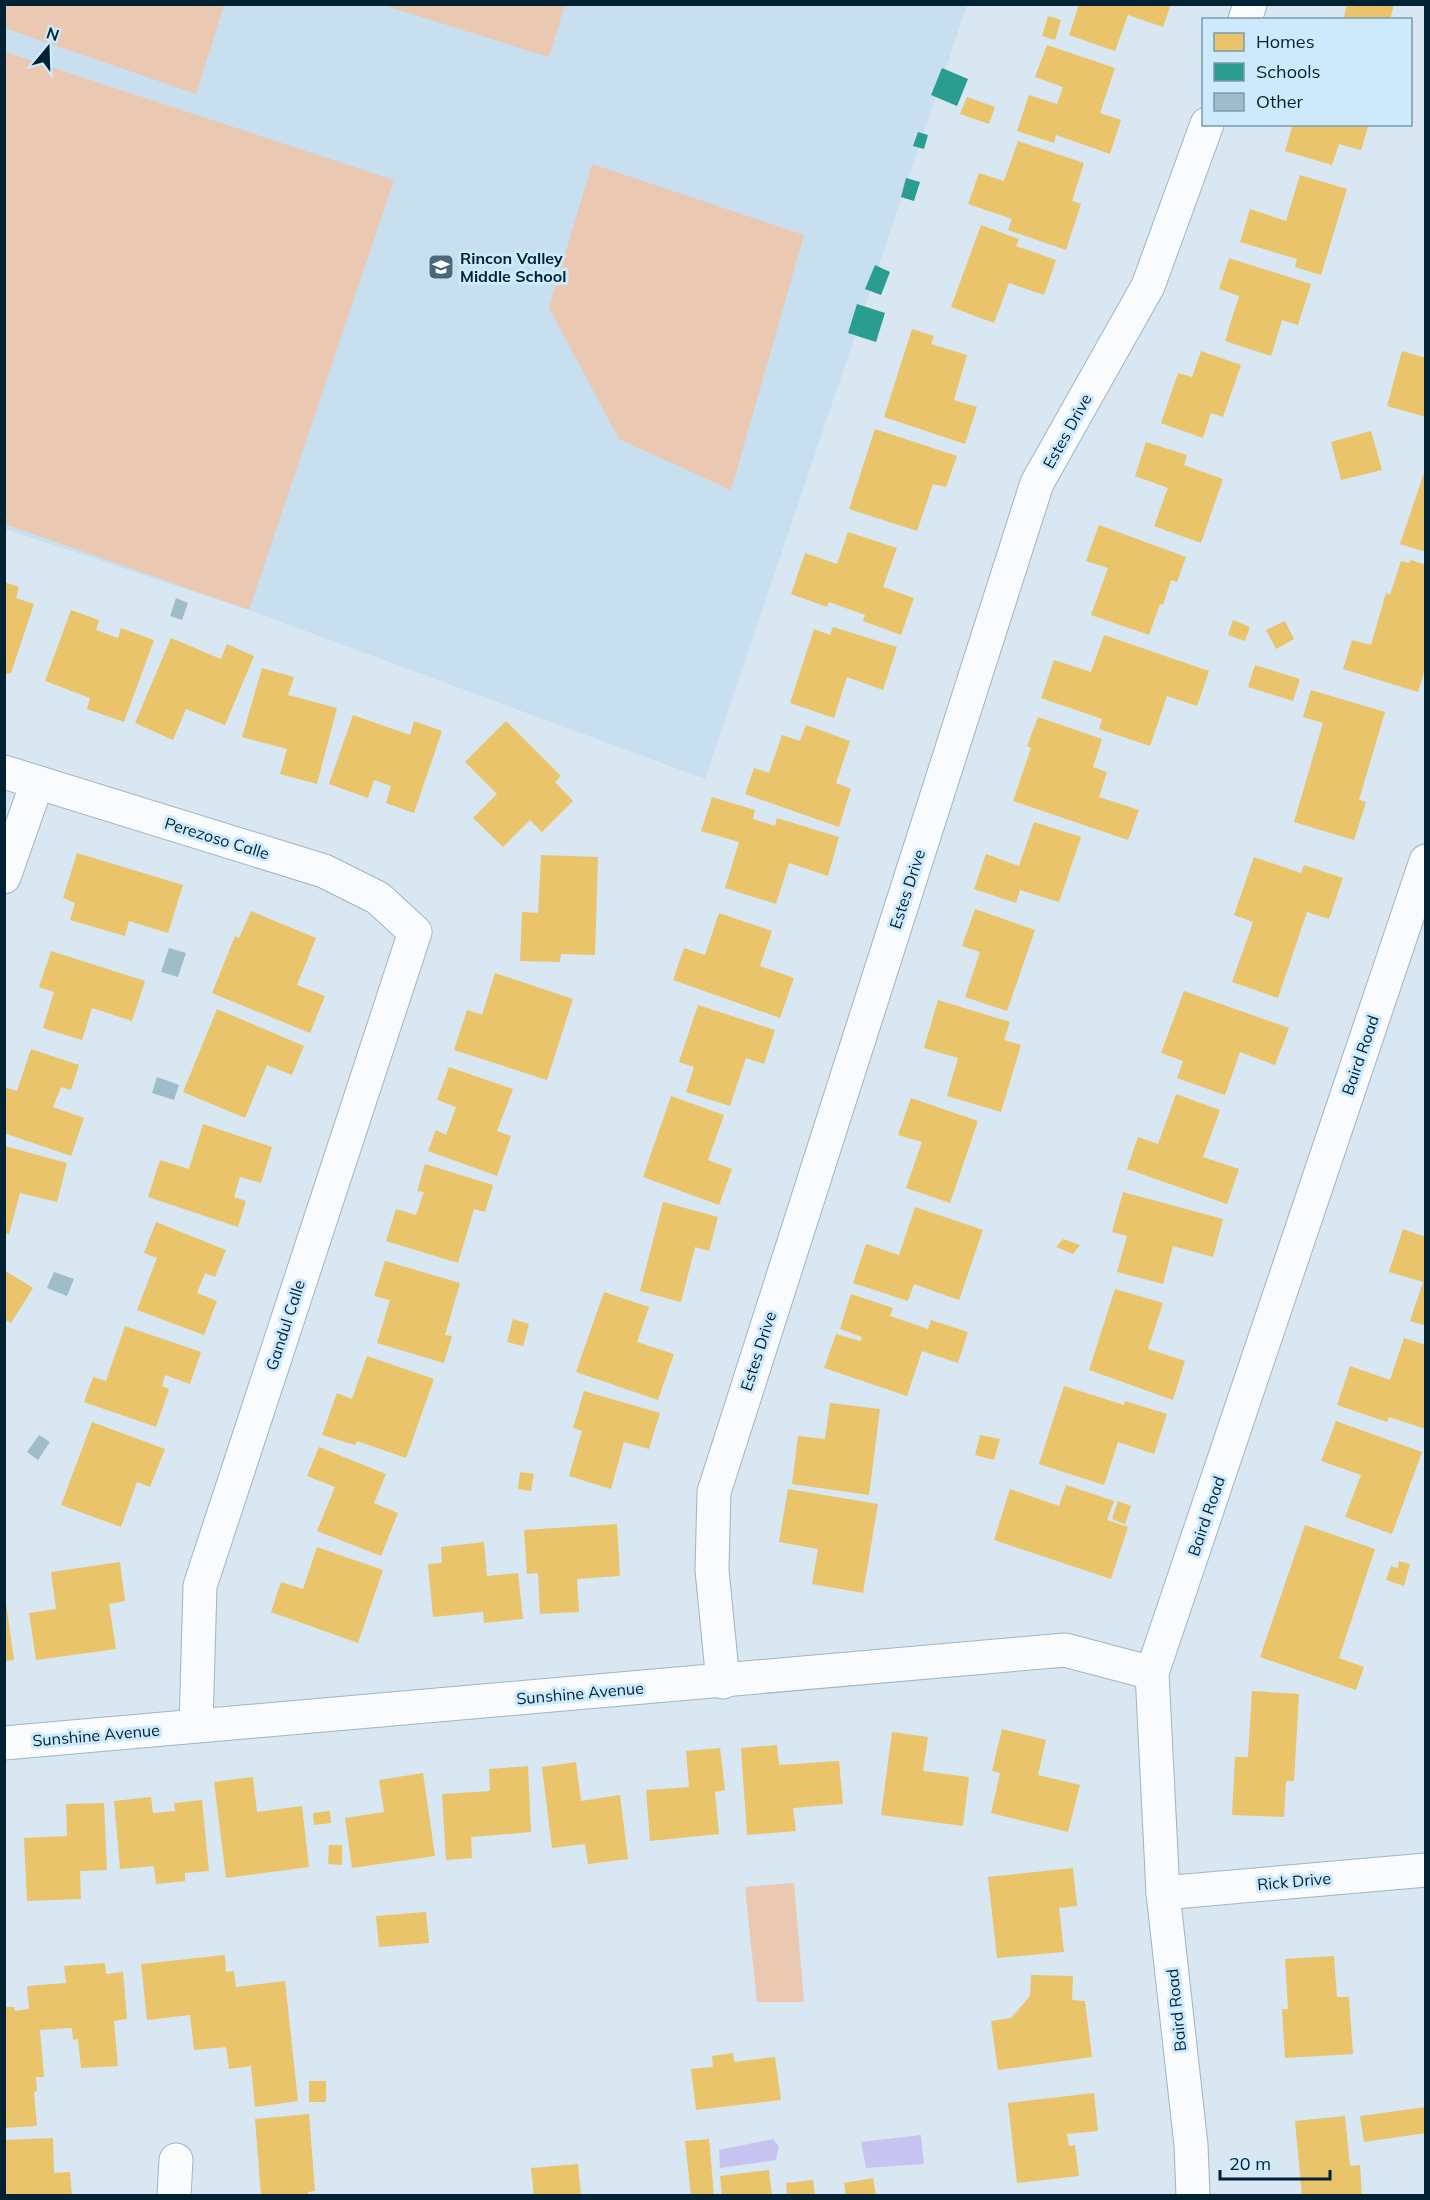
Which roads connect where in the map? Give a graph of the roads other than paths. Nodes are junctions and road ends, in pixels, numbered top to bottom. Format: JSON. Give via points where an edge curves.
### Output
{"nodes":[{"id":1,"x":1206,"y":126,"type":"edge"},
{"id":2,"x":4,"y":772,"type":"edge"},
{"id":3,"x":37,"y":783,"type":"junction"},
{"id":4,"x":1425,"y":861,"type":"edge"},
{"id":5,"x":4,"y":878,"type":"edge"},
{"id":6,"x":415,"y":932,"type":"joint"},
{"id":7,"x":1152,"y":1674,"type":"junction"},
{"id":8,"x":723,"y":1682,"type":"junction"},
{"id":9,"x":196,"y":1725,"type":"junction"},
{"id":10,"x":4,"y":1743,"type":"edge"},
{"id":11,"x":1425,"y":1870,"type":"edge"},
{"id":12,"x":1163,"y":1893,"type":"junction"},
{"id":13,"x":176,"y":2160,"type":"dead end"},
{"id":14,"x":174,"y":2196,"type":"edge"},
{"id":15,"x":1193,"y":2196,"type":"edge"}],
"edges":[{"from":1,"to":8,"type":"street","name":"Estes Drive","via":[[1148,286],[1037,483],[729,1441],[714,1492],[712,1570]]},
{"from":2,"to":3,"type":"street","name":"Perezoso Calle"},
{"from":3,"to":5,"type":"street"},
{"from":3,"to":6,"type":"street","name":"Perezoso Calle","via":[[324,871],[378,898]]},
{"from":4,"to":7,"type":"street","name":"Baird Road"},
{"from":6,"to":9,"type":"street","name":"Gandul Calle","via":[[200,1586]]},
{"from":7,"to":8,"type":"street","name":"Sunshine Avenue","via":[[1065,1650]]},
{"from":7,"to":12,"type":"street","name":"Baird Road"},
{"from":8,"to":9,"type":"street","name":"Sunshine Avenue"},
{"from":9,"to":10,"type":"street","name":"Sunshine Avenue"},
{"from":11,"to":12,"type":"street","name":"Rick Drive"},
{"from":12,"to":15,"type":"street","name":"Baird Road","via":[[1191,2145]]},
{"from":13,"to":14,"type":"street"}]}
